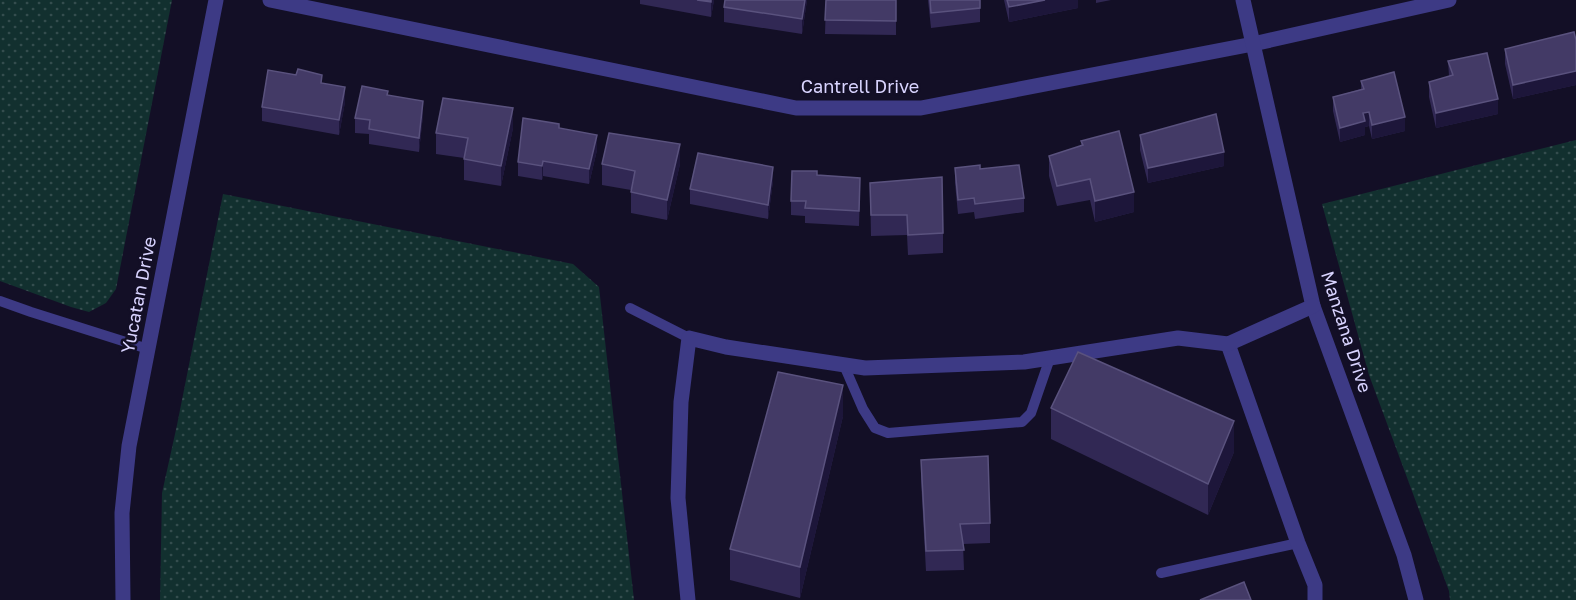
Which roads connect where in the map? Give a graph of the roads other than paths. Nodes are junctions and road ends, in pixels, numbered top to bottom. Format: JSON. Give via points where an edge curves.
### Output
{"nodes":[{"id":1,"x":216,"y":0,"type":"edge"},
{"id":2,"x":270,"y":0,"type":"edge"},
{"id":3,"x":1243,"y":0,"type":"edge"},
{"id":4,"x":1449,"y":0,"type":"edge"},
{"id":5,"x":1253,"y":44,"type":"junction"},
{"id":6,"x":0,"y":301,"type":"edge"},
{"id":7,"x":1313,"y":306,"type":"junction"},
{"id":8,"x":630,"y":308,"type":"dead end"},
{"id":9,"x":689,"y":338,"type":"junction"},
{"id":10,"x":1228,"y":344,"type":"junction"},
{"id":11,"x":148,"y":349,"type":"junction"},
{"id":12,"x":1050,"y":358,"type":"junction"},
{"id":13,"x":843,"y":363,"type":"junction"},
{"id":14,"x":1299,"y":543,"type":"junction"},
{"id":15,"x":1161,"y":573,"type":"dead end"},
{"id":16,"x":123,"y":600,"type":"edge"},
{"id":17,"x":688,"y":600,"type":"edge"},
{"id":18,"x":1315,"y":600,"type":"edge"},
{"id":19,"x":1416,"y":600,"type":"edge"}],
"edges":[{"from":1,"to":11,"type":"street","name":"Yucatan Drive"},
{"from":2,"to":5,"type":"street","name":"Cantrell Drive","via":[[796,108],[921,108]]},
{"from":3,"to":5,"type":"street","name":"Manzana Drive"},
{"from":4,"to":5,"type":"street","name":"Cantrell Drive"},
{"from":5,"to":7,"type":"street","name":"Manzana Drive"},
{"from":6,"to":11,"type":"lane"},
{"from":7,"to":10,"type":"street"},
{"from":7,"to":19,"type":"street","name":"Manzana Drive","via":[[1404,555]]},
{"from":8,"to":9,"type":"lane"},
{"from":9,"to":13,"type":"street"},
{"from":9,"to":17,"type":"street","via":[[681,402],[678,498]]},
{"from":10,"to":12,"type":"street","via":[[1178,338]]},
{"from":10,"to":14,"type":"street"},
{"from":11,"to":16,"type":"street","name":"Yucatan Drive","via":[[129,447],[122,513]]},
{"from":12,"to":13,"type":"street","via":[[865,368]]},
{"from":12,"to":13,"type":"lane","via":[[1031,413],[1022,422],[888,433],[875,428]]},
{"from":14,"to":15,"type":"lane"},
{"from":14,"to":18,"type":"street","via":[[1315,585]]}]}
